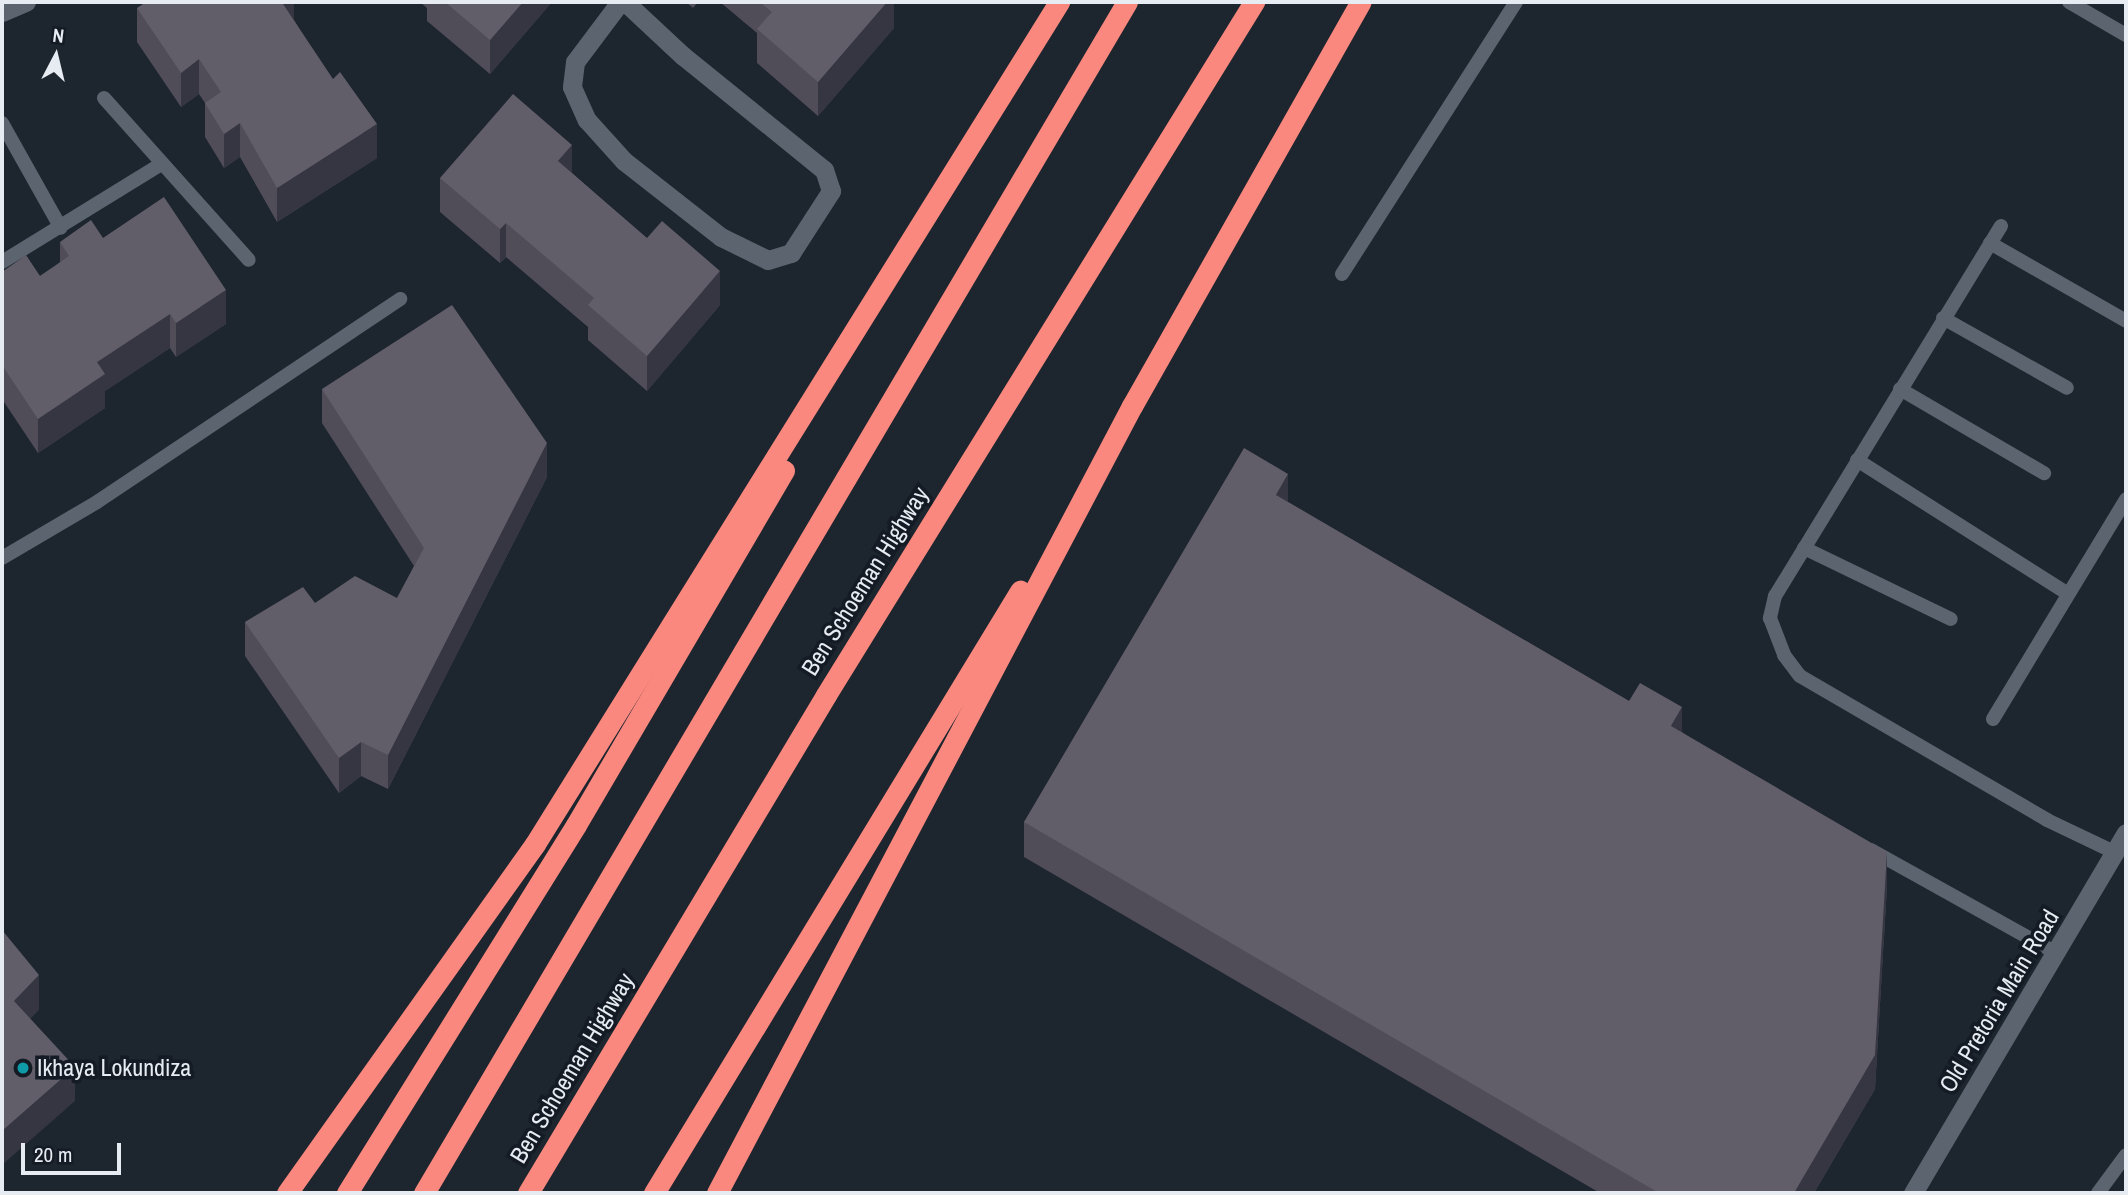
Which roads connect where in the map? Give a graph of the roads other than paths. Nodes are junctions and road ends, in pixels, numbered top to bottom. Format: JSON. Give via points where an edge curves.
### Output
{"nodes":[{"id":1,"x":26,"y":2,"type":"edge"},
{"id":2,"x":623,"y":2,"type":"edge"},
{"id":3,"x":1059,"y":2,"type":"edge"},
{"id":4,"x":1127,"y":2,"type":"edge"},
{"id":5,"x":1254,"y":2,"type":"edge"},
{"id":6,"x":1361,"y":2,"type":"edge"},
{"id":7,"x":1516,"y":2,"type":"edge"},
{"id":8,"x":2068,"y":2,"type":"edge"},
{"id":9,"x":2,"y":12,"type":"edge"},
{"id":10,"x":2126,"y":35,"type":"edge"},
{"id":11,"x":104,"y":98,"type":"dead end"},
{"id":12,"x":996,"y":109,"type":"junction"},
{"id":13,"x":2,"y":123,"type":"edge"},
{"id":14,"x":161,"y":164,"type":"junction"},
{"id":15,"x":2001,"y":226,"type":"dead end"},
{"id":16,"x":61,"y":228,"type":"junction"},
{"id":17,"x":1990,"y":243,"type":"junction"},
{"id":18,"x":249,"y":260,"type":"dead end"},
{"id":19,"x":2,"y":262,"type":"edge"},
{"id":20,"x":1342,"y":274,"type":"dead end"},
{"id":21,"x":400,"y":299,"type":"dead end"},
{"id":22,"x":1943,"y":318,"type":"junction"},
{"id":23,"x":2126,"y":321,"type":"edge"},
{"id":24,"x":2067,"y":388,"type":"dead end"},
{"id":25,"x":1900,"y":389,"type":"junction"},
{"id":26,"x":1132,"y":406,"type":"junction"},
{"id":27,"x":1857,"y":460,"type":"junction"},
{"id":28,"x":2044,"y":473,"type":"dead end"},
{"id":29,"x":2126,"y":499,"type":"edge"},
{"id":30,"x":1804,"y":548,"type":"junction"},
{"id":31,"x":2,"y":558,"type":"edge"},
{"id":32,"x":2068,"y":594,"type":"junction"},
{"id":33,"x":1951,"y":620,"type":"dead end"},
{"id":34,"x":1993,"y":719,"type":"dead end"},
{"id":35,"x":2126,"y":833,"type":"edge"},
{"id":36,"x":1860,"y":844,"type":"edge"},
{"id":37,"x":2114,"y":852,"type":"junction"},
{"id":38,"x":2056,"y":953,"type":"junction"},
{"id":39,"x":2126,"y":1155,"type":"edge"},
{"id":40,"x":287,"y":1193,"type":"edge"},
{"id":41,"x":347,"y":1193,"type":"edge"},
{"id":42,"x":424,"y":1193,"type":"edge"},
{"id":43,"x":528,"y":1193,"type":"edge"},
{"id":44,"x":654,"y":1193,"type":"edge"},
{"id":45,"x":717,"y":1193,"type":"edge"},
{"id":46,"x":1913,"y":1193,"type":"edge"},
{"id":47,"x":2098,"y":1193,"type":"edge"}],
"edges":[{"from":1,"to":9,"type":"street"},
{"from":2,"to":2,"type":"street","via":[[682,56],[824,170],[831,191],[791,253],[768,260],[721,237],[624,161],[587,120],[572,87],[575,62]]},
{"from":3,"to":12,"type":"highway"},
{"from":4,"to":42,"type":"highway"},
{"from":5,"to":43,"type":"highway","name":"Ben Schoeman Highway","via":[[826,695]]},
{"from":6,"to":26,"type":"highway"},
{"from":7,"to":20,"type":"lane"},
{"from":8,"to":10,"type":"lane"},
{"from":11,"to":14,"type":"lane"},
{"from":12,"to":40,"type":"highway","via":[[535,844]]},
{"from":12,"to":41,"type":"highway","via":[[576,825]]},
{"from":13,"to":16,"type":"lane"},
{"from":14,"to":16,"type":"lane"},
{"from":14,"to":18,"type":"lane"},
{"from":15,"to":17,"type":"lane"},
{"from":16,"to":19,"type":"lane"},
{"from":17,"to":22,"type":"lane"},
{"from":17,"to":23,"type":"lane"},
{"from":21,"to":31,"type":"lane","via":[[97,502]]},
{"from":22,"to":24,"type":"lane"},
{"from":22,"to":25,"type":"lane"},
{"from":25,"to":27,"type":"lane"},
{"from":25,"to":28,"type":"lane"},
{"from":26,"to":44,"type":"highway"},
{"from":26,"to":45,"type":"highway"},
{"from":27,"to":30,"type":"lane"},
{"from":27,"to":32,"type":"lane"},
{"from":29,"to":32,"type":"lane"},
{"from":30,"to":33,"type":"lane"},
{"from":30,"to":37,"type":"lane","via":[[1775,596],[1770,618],[1784,656],[1800,676],[2047,820]]},
{"from":32,"to":34,"type":"lane"},
{"from":35,"to":37,"type":"street","name":"Old Pretoria Main Road"},
{"from":36,"to":38,"type":"lane"},
{"from":37,"to":38,"type":"street","name":"Old Pretoria Main Road"},
{"from":38,"to":46,"type":"street","name":"Old Pretoria Main Road"},
{"from":39,"to":47,"type":"lane"}]}
